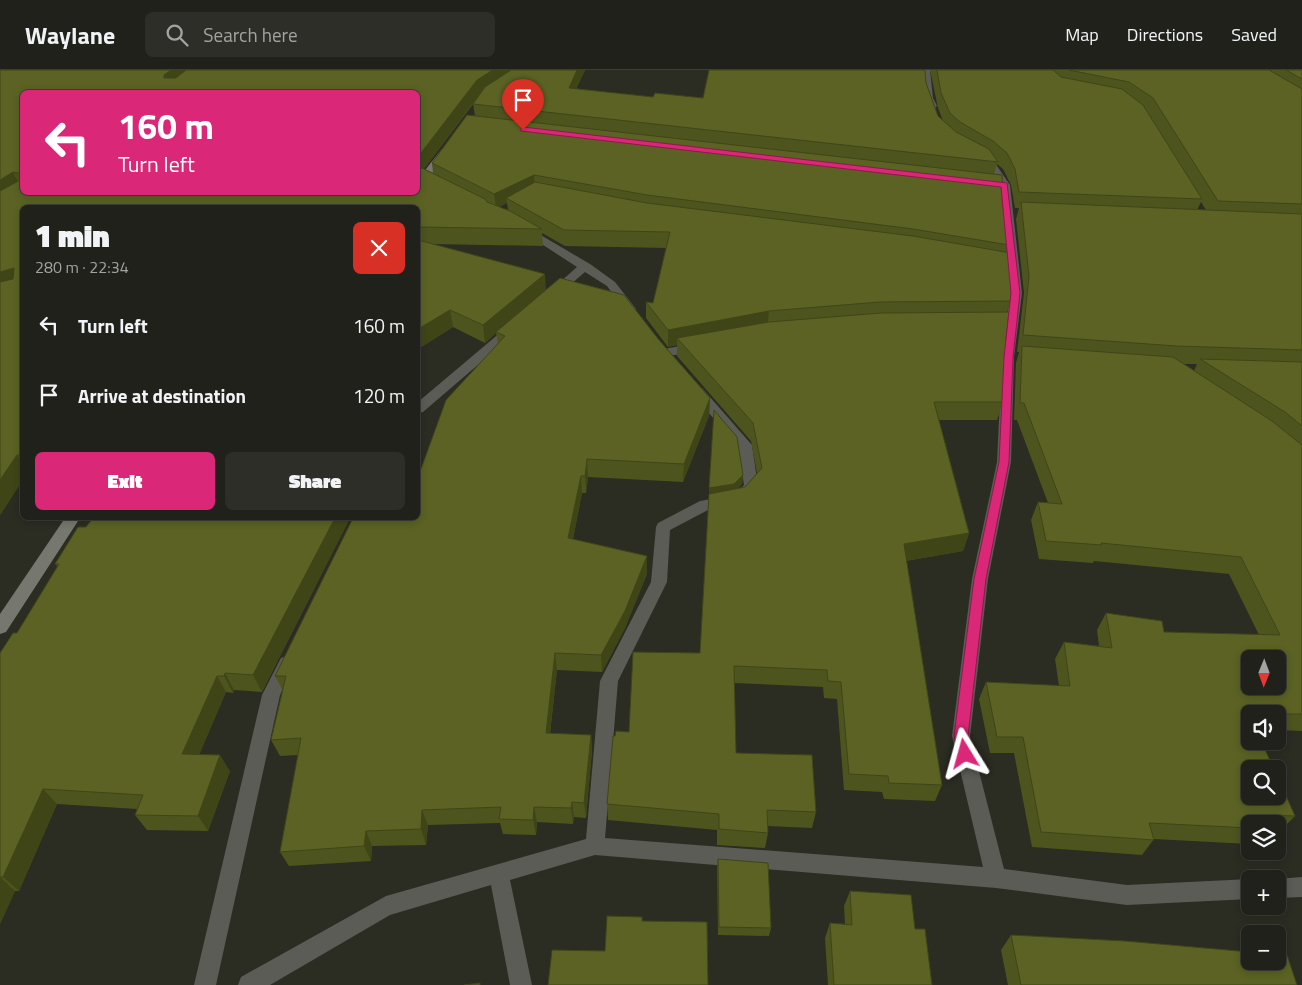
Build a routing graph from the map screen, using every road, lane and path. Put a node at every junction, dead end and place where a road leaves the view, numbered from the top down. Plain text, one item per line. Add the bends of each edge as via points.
1 (926, 70) edge
2 (938, 123) edge
3 (448, 147) edge
4 (973, 153) edge
5 (425, 182) edge
6 (518, 226) edge
7 (586, 266) junction
8 (542, 304) edge
9 (520, 322) edge
10 (640, 322) edge
11 (711, 344) edge
12 (676, 367) edge
13 (689, 381) edge
14 (420, 407) edge
15 (72, 520) edge
16 (0, 627) edge
17 (293, 651) edge
18 (595, 846) junction
19 (498, 874) junction
20 (996, 878) junction
21 (1302, 887) edge
22 (1286, 888) edge
23 (1241, 889) edge
24 (205, 985) edge
25 (249, 985) edge
26 (521, 985) edge

1 - 2 street via 929,98
3 - 5 street
4 - 20 street via 990,162 1011,213 1009,265 1016,293 1008,324 1013,358 1004,462 980,579 961,736
6 - 7 street
7 - 8 street
7 - 10 street via 611,284
9 - 14 street
11 - 12 street via 661,349
13 - 18 street via 745,445 751,486 738,499 705,505 663,527 659,582 609,681
15 - 16 street
17 - 24 street via 271,695
18 - 19 street
18 - 20 street
19 - 25 street via 386,906
19 - 26 street
20 - 23 street via 1127,895
21 - 22 street

